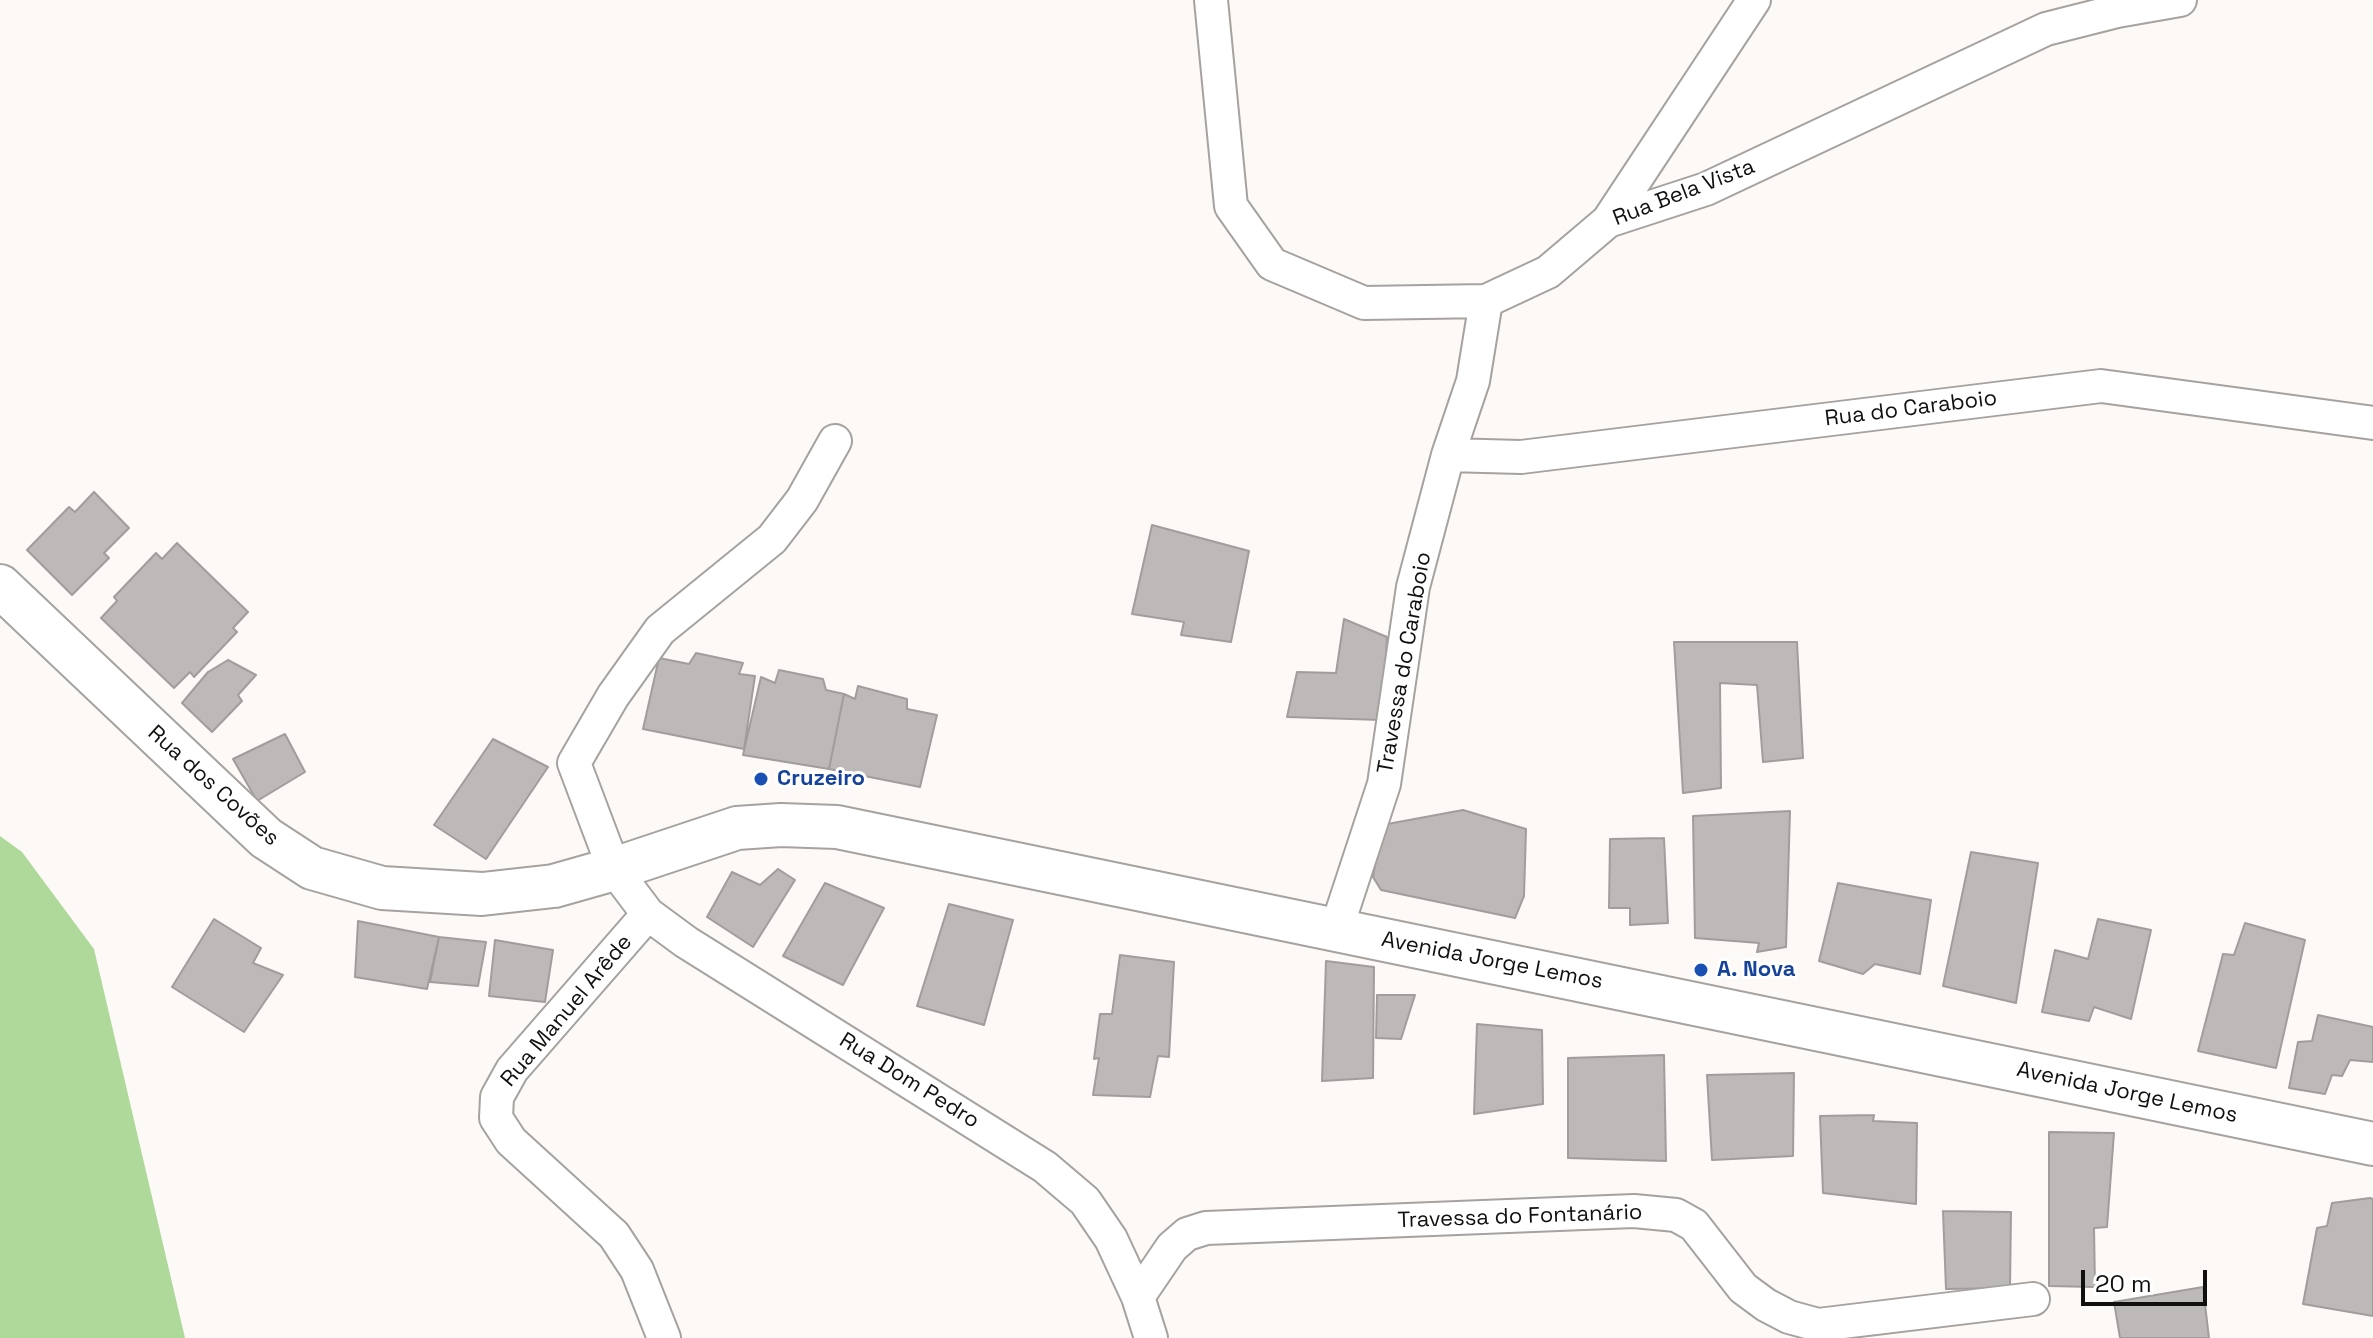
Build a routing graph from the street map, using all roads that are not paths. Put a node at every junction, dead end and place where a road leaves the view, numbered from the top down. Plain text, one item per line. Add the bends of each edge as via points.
1 (1211, 0) edge
2 (1754, 0) edge
3 (2180, 0) edge
4 (1608, 221) junction
5 (1486, 301) junction
6 (2373, 423) edge
7 (835, 441) dead end
8 (1448, 455) junction
9 (0, 586) edge
10 (614, 869) junction
11 (648, 914) junction
12 (1336, 930) junction
13 (2373, 1144) edge
14 (1138, 1297) junction
15 (2033, 1299) dead end
16 (664, 1338) edge
17 (1151, 1338) edge

1 - 5 street, Rua Bela Vista via 1231,206 1272,264 1364,303
2 - 4 street
3 - 4 street, Rua Bela Vista via 2046,29 1706,189
4 - 5 street, Rua Bela Vista via 1548,272
5 - 8 street, Travessa do Caraboio via 1473,381
6 - 8 street, Rua do Caraboio via 2101,386 1521,457
7 - 10 street, Rua Dom Pedro via 802,500 772,539 660,630 574,763
8 - 12 street, Travessa do Caraboio via 1413,587 1384,784
9 - 10 street, Rua dos Covões via 266,838 312,868 382,888 482,894 554,886
10 - 11 street, Rua Dom Pedro
10 - 12 street, Avenida Jorge Lemos via 737,828 837,827
11 - 14 street, Rua Dom Pedro via 1045,1167 1085,1201 1111,1239
11 - 16 street, Rua Manuel Arêde via 512,1070 497,1097 496,1118 511,1141 614,1235 637,1270
12 - 13 street, Avenida Jorge Lemos
14 - 15 street, Travessa do Fontanário via 1172,1247 1187,1234 1206,1228 1634,1211 1676,1215 1694,1225 1743,1288 1789,1317 1818,1325
14 - 17 street, Rua Dom Pedro

